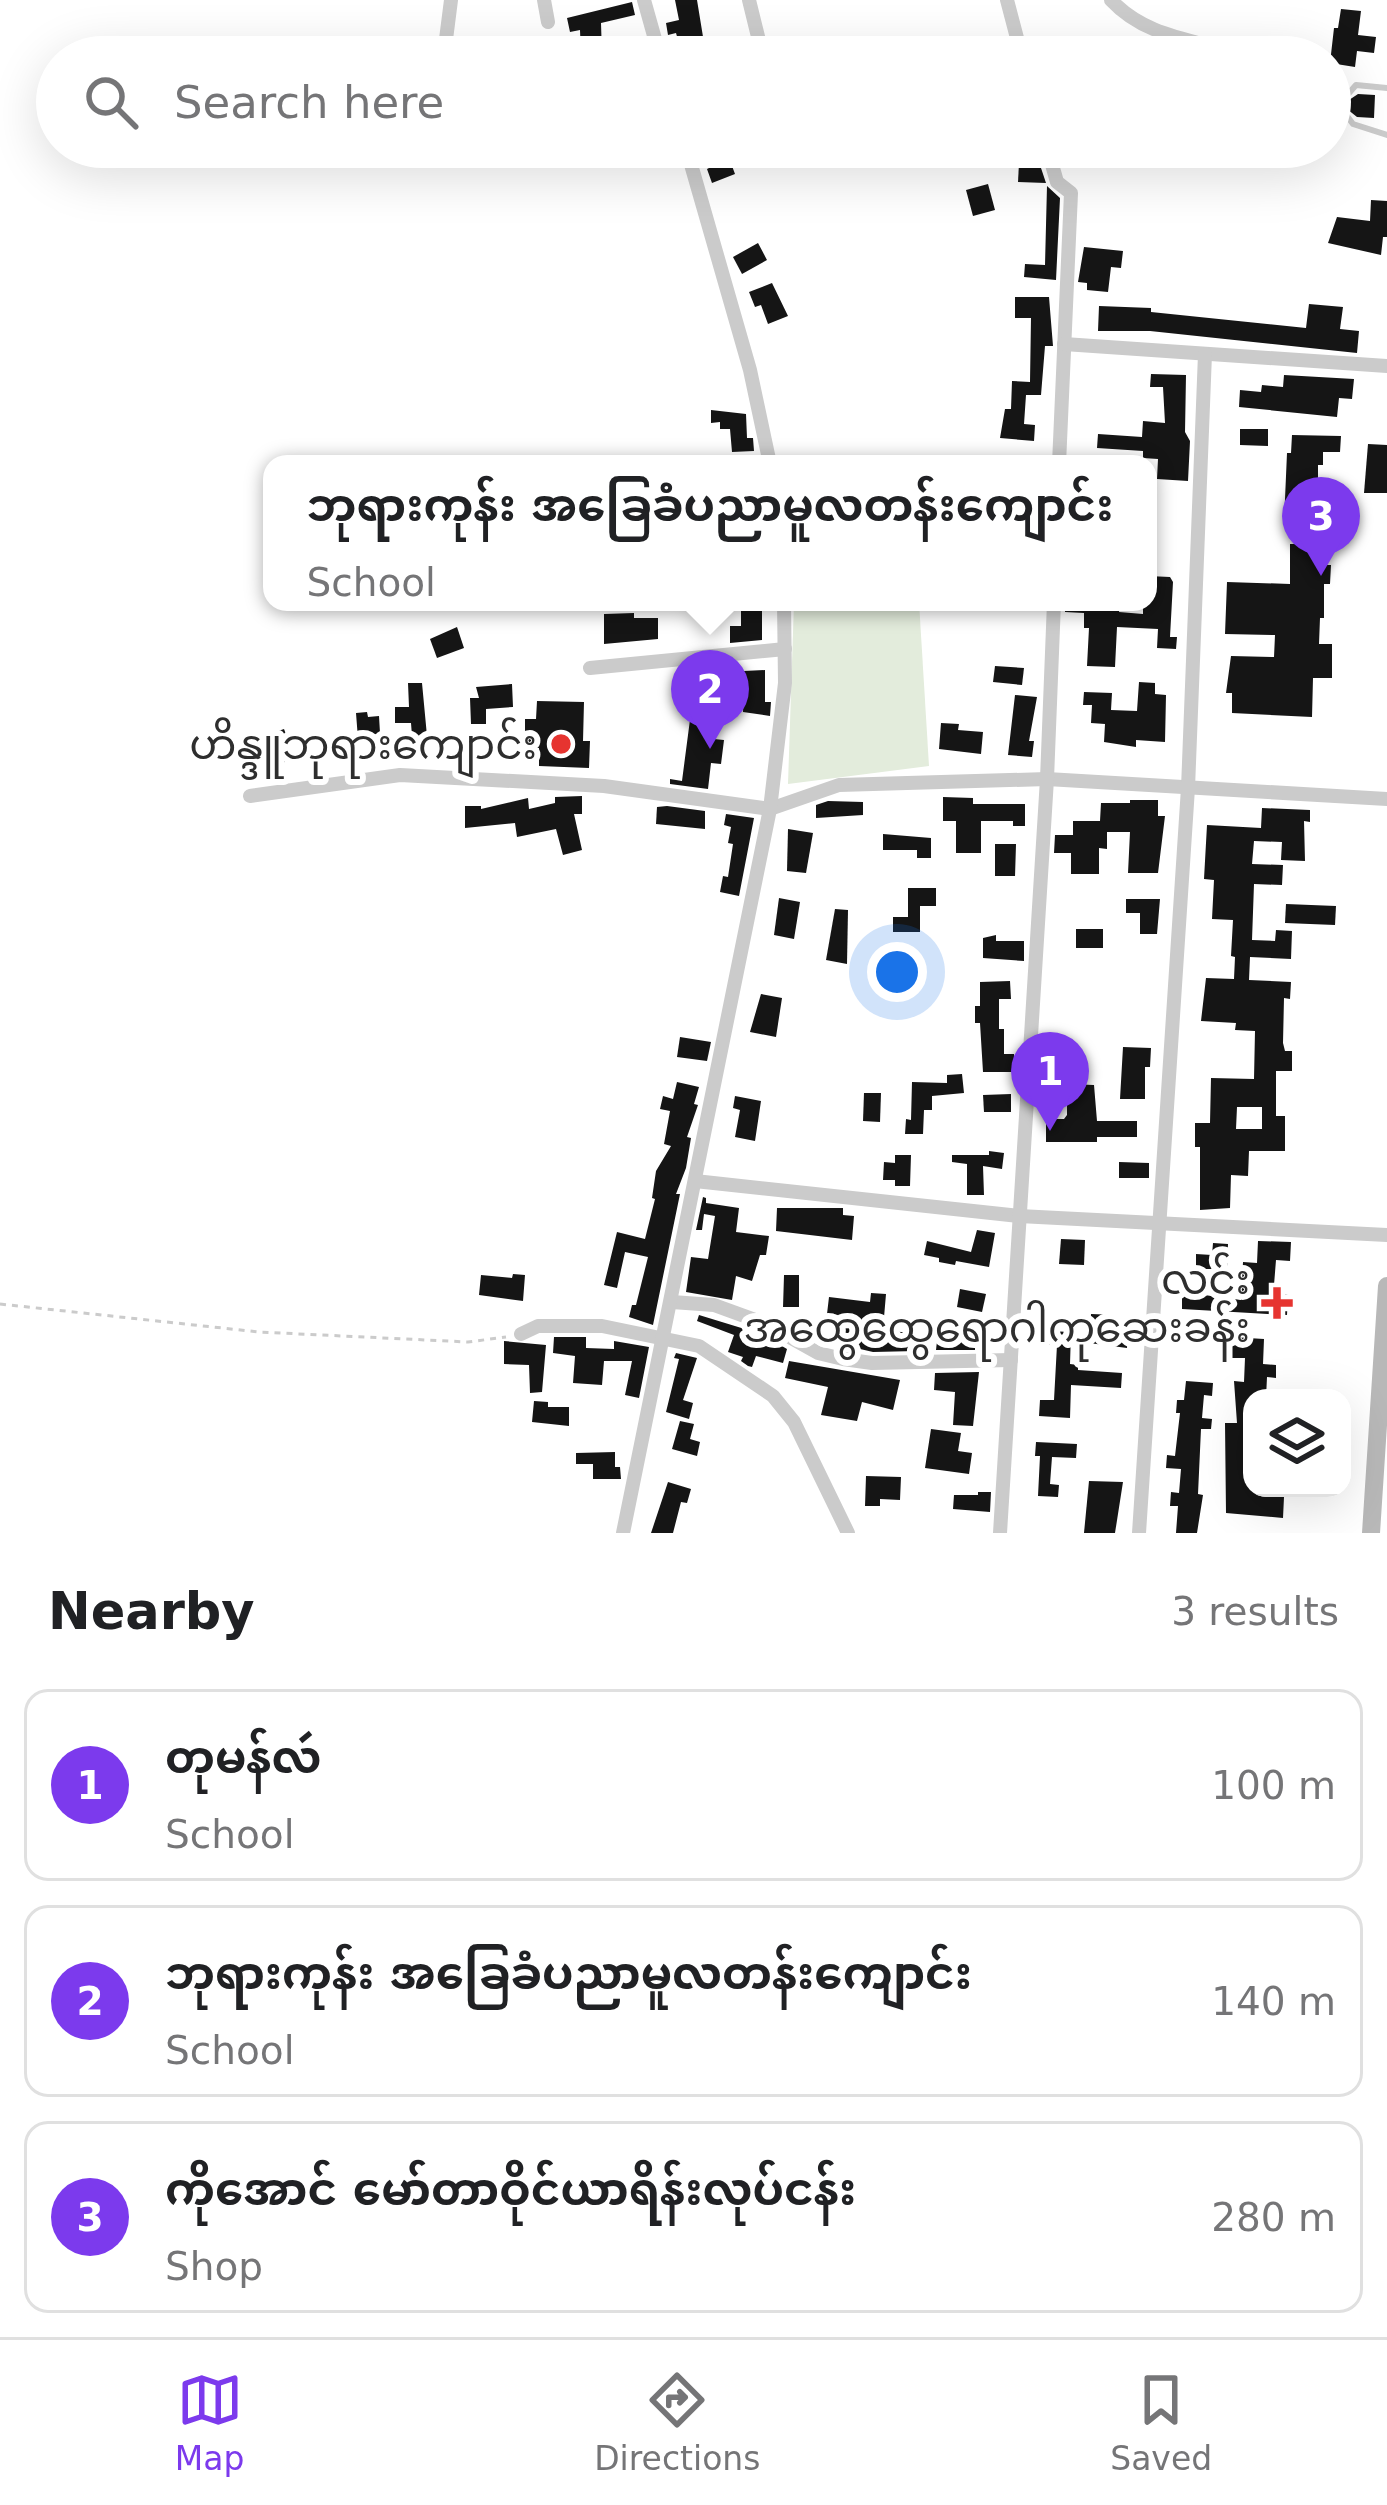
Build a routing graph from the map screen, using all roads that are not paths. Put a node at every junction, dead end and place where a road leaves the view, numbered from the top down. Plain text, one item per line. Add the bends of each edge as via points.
1 (451, 0) edge
2 (544, 0) edge
3 (644, 0) edge
4 (749, 0) edge
5 (1007, 0) edge
6 (1111, 0) edge
7 (548, 22) dead end
8 (446, 36) edge
9 (655, 36) edge
10 (758, 36) edge
11 (1016, 36) edge
12 (1172, 36) edge
13 (1387, 88) edge
14 (1351, 91) edge
15 (1351, 121) edge
16 (1387, 135) edge
17 (692, 168) edge
18 (1053, 168) edge
19 (1064, 344) junction
20 (1204, 354) junction
21 (1387, 366) edge
22 (768, 455) edge
23 (1059, 455) edge
24 (784, 611) edge
25 (1054, 611) edge
26 (785, 649) junction
27 (590, 668) dead end
28 (1047, 779) junction
29 (1188, 788) junction
30 (250, 796) dead end
31 (1387, 799) edge
32 (770, 809) junction
33 (695, 1180) junction
34 (1019, 1216) junction
35 (1162, 1222) junction
36 (1387, 1235) edge
37 (1387, 1286) edge
38 (672, 1302) junction
39 (521, 1334) road end
40 (664, 1336) junction
41 (1011, 1360) junction
42 (623, 1533) edge
43 (848, 1533) edge
44 (1000, 1533) edge
45 (1139, 1533) edge
46 (1371, 1533) edge

1 - 8 street
2 - 7 street
3 - 9 street
4 - 10 street
5 - 11 street
6 - 12 street via 1126,16
13 - 14 lane
15 - 16 lane
17 - 22 street
18 - 19 street via 1071,193
19 - 20 street
19 - 23 street
20 - 21 street
20 - 29 street
24 - 26 street
25 - 28 street
26 - 27 street
26 - 32 street
28 - 29 street
28 - 32 street via 839,785
28 - 34 street
29 - 31 street
29 - 35 street
30 - 32 street via 400,775 604,786
32 - 33 street
33 - 34 street
33 - 38 street
34 - 35 street
34 - 41 street
35 - 36 street
35 - 45 street
37 - 46 main road
38 - 40 street
38 - 41 street via 713,1305 843,1359
39 - 40 street via 563,1324
40 - 42 street
40 - 43 street via 699,1346 772,1396 794,1422
41 - 44 street

